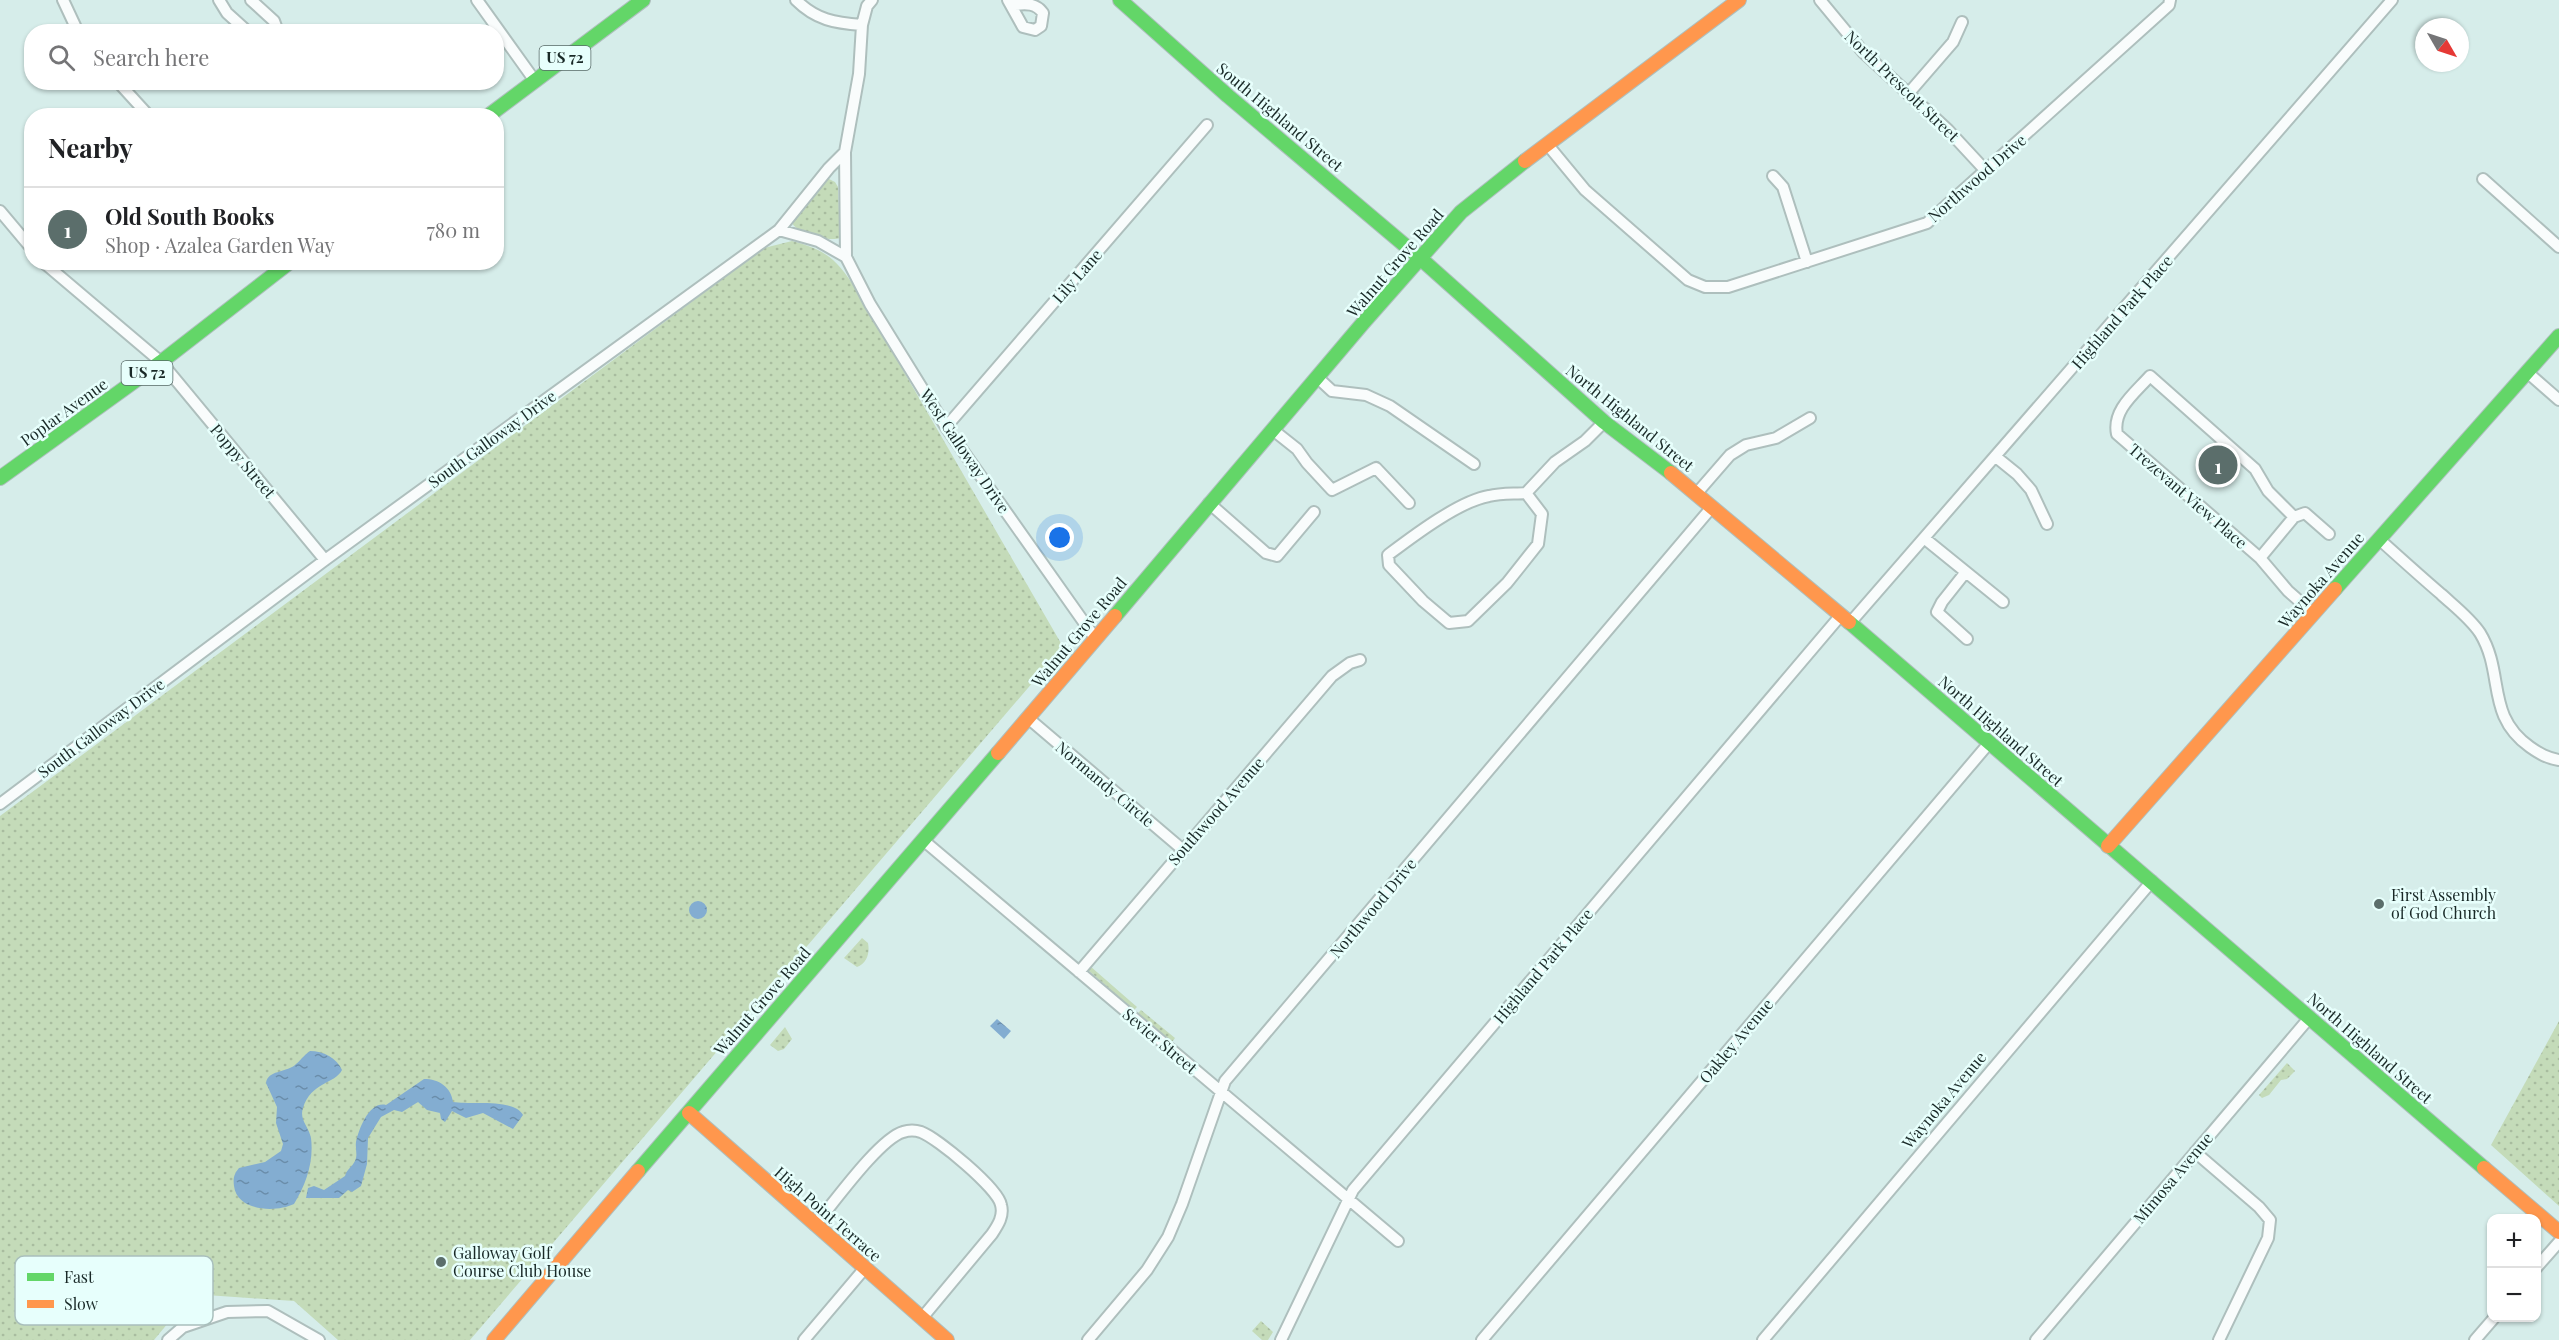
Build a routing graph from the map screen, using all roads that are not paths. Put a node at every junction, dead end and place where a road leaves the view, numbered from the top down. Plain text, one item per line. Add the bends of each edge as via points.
1 (63, 0) edge
2 (219, 0) edge
3 (251, 0) edge
4 (477, 0) edge
5 (643, 0) edge
6 (796, 0) edge
7 (872, 0) edge
8 (1120, 0) edge
9 (1739, 0) edge
10 (1820, 0) edge
11 (2170, 0) edge
12 (2392, 0) edge
13 (1962, 22) dead end
14 (74, 24) edge
15 (239, 24) edge
16 (275, 24) edge
17 (494, 24) edge
18 (862, 26) junction
19 (504, 38) edge
20 (535, 81) junction
21 (125, 90) edge
22 (1908, 94) junction
23 (142, 108) edge
24 (499, 108) edge
25 (1207, 125) dead end
26 (1547, 144) junction
27 (845, 152) junction
28 (1986, 171) junction
29 (1773, 176) dead end
30 (2482, 179) dead end
31 (0, 211) edge
32 (779, 230) junction
33 (24, 240) edge
34 (2559, 247) edge
35 (846, 257) junction
36 (1420, 258) junction
37 (1808, 262) junction
38 (52, 270) edge
39 (279, 270) edge
40 (2559, 336) edge
41 (161, 363) junction
42 (2527, 372) junction
43 (1318, 378) junction
44 (2559, 400) edge
45 (1810, 418) dead end
46 (1604, 422) junction
47 (946, 427) junction
48 (1273, 430) junction
49 (1996, 457) junction
50 (1474, 464) dead end
51 (1, 476) edge
52 (1697, 493) junction
53 (1526, 494) junction
54 (1409, 502) dead end
55 (1209, 503) junction
56 (1712, 507) junction
57 (1314, 512) dead end
58 (2294, 517) junction
59 (2047, 524) dead end
60 (2329, 534) dead end
61 (1924, 538) junction
62 (2379, 539) junction
63 (2260, 558) junction
64 (325, 560) junction
65 (1965, 573) junction
66 (2003, 602) dead end
67 (2313, 613) junction
68 (1845, 619) junction
69 (1095, 638) junction
70 (1967, 639) dead end
71 (1360, 660) dead end
72 (1028, 718) junction
73 (1990, 742) junction
74 (2559, 760) edge
75 (0, 804) edge
76 (923, 840) junction
77 (2108, 846) junction
78 (1182, 849) junction
79 (2152, 881) junction
80 (1079, 972) junction
81 (2310, 1017) junction
82 (1220, 1092) junction
83 (688, 1113) junction
84 (2195, 1152) junction
85 (1347, 1199) junction
86 (815, 1225) junction
87 (2559, 1232) edge
88 (1398, 1241) dead end
89 (2559, 1242) edge
90 (2541, 1262) edge
91 (865, 1268) junction
92 (213, 1317) edge
93 (922, 1318) junction
94 (2490, 1322) edge
95 (189, 1325) edge
96 (168, 1340) edge
97 (319, 1340) edge
98 (494, 1340) edge
99 (804, 1340) edge
100 (947, 1340) edge
101 (1088, 1340) edge
102 (1281, 1340) edge
103 (1482, 1340) edge
104 (1762, 1340) edge
105 (2036, 1340) edge
106 (2219, 1340) edge
107 (2475, 1340) edge

1 - 14 street
2 - 15 street
3 - 16 street
4 - 17 street
5 - 20 main road, US 72
6 - 18 street via 825,21
7 - 18 street
8 - 36 main road, South Highland Street
9 - 26 main road, Walnut Grove Road
10 - 22 street, North Prescott Street via 1853,41
11 - 28 street, Northwood Drive
12 - 49 street, Highland Park Place
13 - 22 street via 1953,42
18 - 27 street via 859,74
19 - 20 street
20 - 24 main road, US 72
21 - 23 street
22 - 28 street, North Prescott Street
25 - 47 street, Lily Lane
26 - 36 main road, Walnut Grove Road via 1468,204
26 - 37 street, Northwood Drive via 1586,190 1688,280 1728,287
27 - 32 street, South Galloway Drive
27 - 35 street, West Galloway Drive
28 - 37 street, Northwood Drive via 1927,223
29 - 37 street via 1783,187
30 - 34 street
31 - 33 street
32 - 35 street via 818,241
32 - 64 street, South Galloway Drive
35 - 47 street, West Galloway Drive via 870,304
36 - 43 main road, Walnut Grove Road
36 - 46 main road, North Highland Street
38 - 41 street, Poppy Street
39 - 41 main road, Poplar Avenue / US 72
40 - 42 main road, Waynoka Avenue
41 - 51 main road, Poplar Avenue / US 72
41 - 64 street, Poppy Street
42 - 44 street
42 - 62 main road, Waynoka Avenue
43 - 48 main road, Walnut Grove Road
43 - 50 street via 1332,391 1366,395 1390,406
45 - 52 street via 1776,438 1746,445 1730,455
46 - 52 main road, North Highland Street
46 - 53 street via 1555,462
47 - 69 street, West Galloway Drive
48 - 54 street via 1297,448 1332,490 1376,468
48 - 55 main road, Walnut Grove Road
49 - 59 street via 2031,490
49 - 61 street, Highland Park Place
52 - 56 main road, North Highland Street
53 - 53 street via 1487,496 1466,505 1388,555 1389,565 1449,623 1468,621 1507,583 1538,544 1542,514
55 - 57 street via 1266,553 1277,556
55 - 69 main road, Walnut Grove Road
56 - 68 main road, North Highland Street
56 - 82 street, Northwood Drive via 1225,1081
58 - 60 street via 2305,513
58 - 63 street
58 - 63 street, Trezevant View Place via 2268,491 2255,469 2150,376 2120,411 2117,434
61 - 65 street
61 - 68 street, Highland Park Place
62 - 67 main road, Waynoka Avenue
62 - 74 street via 2479,632 2492,660 2495,689 2505,720 2518,738 2546,758
63 - 67 street, Trezevant View Place
64 - 75 street, South Galloway Drive
65 - 66 street
65 - 70 street via 1937,612
67 - 77 main road, Waynoka Avenue
68 - 73 main road, North Highland Street
68 - 85 street, Highland Park Place
69 - 72 main road, Walnut Grove Road
71 - 78 street, Southwood Avenue via 1332,676
72 - 76 main road, Walnut Grove Road
72 - 78 street, Normandy Circle
73 - 77 main road, North Highland Street
73 - 103 street, Oakley Avenue
76 - 80 street, Sevier Street
76 - 83 main road, Walnut Grove Road
77 - 79 main road, North Highland Street
78 - 80 street, Southwood Avenue
79 - 81 main road, North Highland Street
79 - 104 street, Waynoka Avenue
80 - 82 street, Sevier Street
81 - 84 street, Mimosa Avenue
81 - 87 main road, North Highland Street
82 - 85 street, Sevier Street
82 - 101 street, Northwood Drive via 1168,1237 1147,1270
83 - 86 main road, High Point Terrace
83 - 98 main road, Walnut Grove Road
84 - 105 street, Mimosa Avenue
84 - 106 street via 2271,1220 2268,1238
85 - 88 street, Sevier Street
85 - 102 street, Highland Park Place
86 - 91 main road, High Point Terrace
86 - 93 street via 888,1140 912,1130 933,1138 991,1186 999,1197 1002,1212 992,1234
89 - 90 street
91 - 93 main road, High Point Terrace
91 - 99 street
92 - 97 street via 226,1312 268,1311
93 - 100 main road, High Point Terrace
94 - 107 street
95 - 96 street

